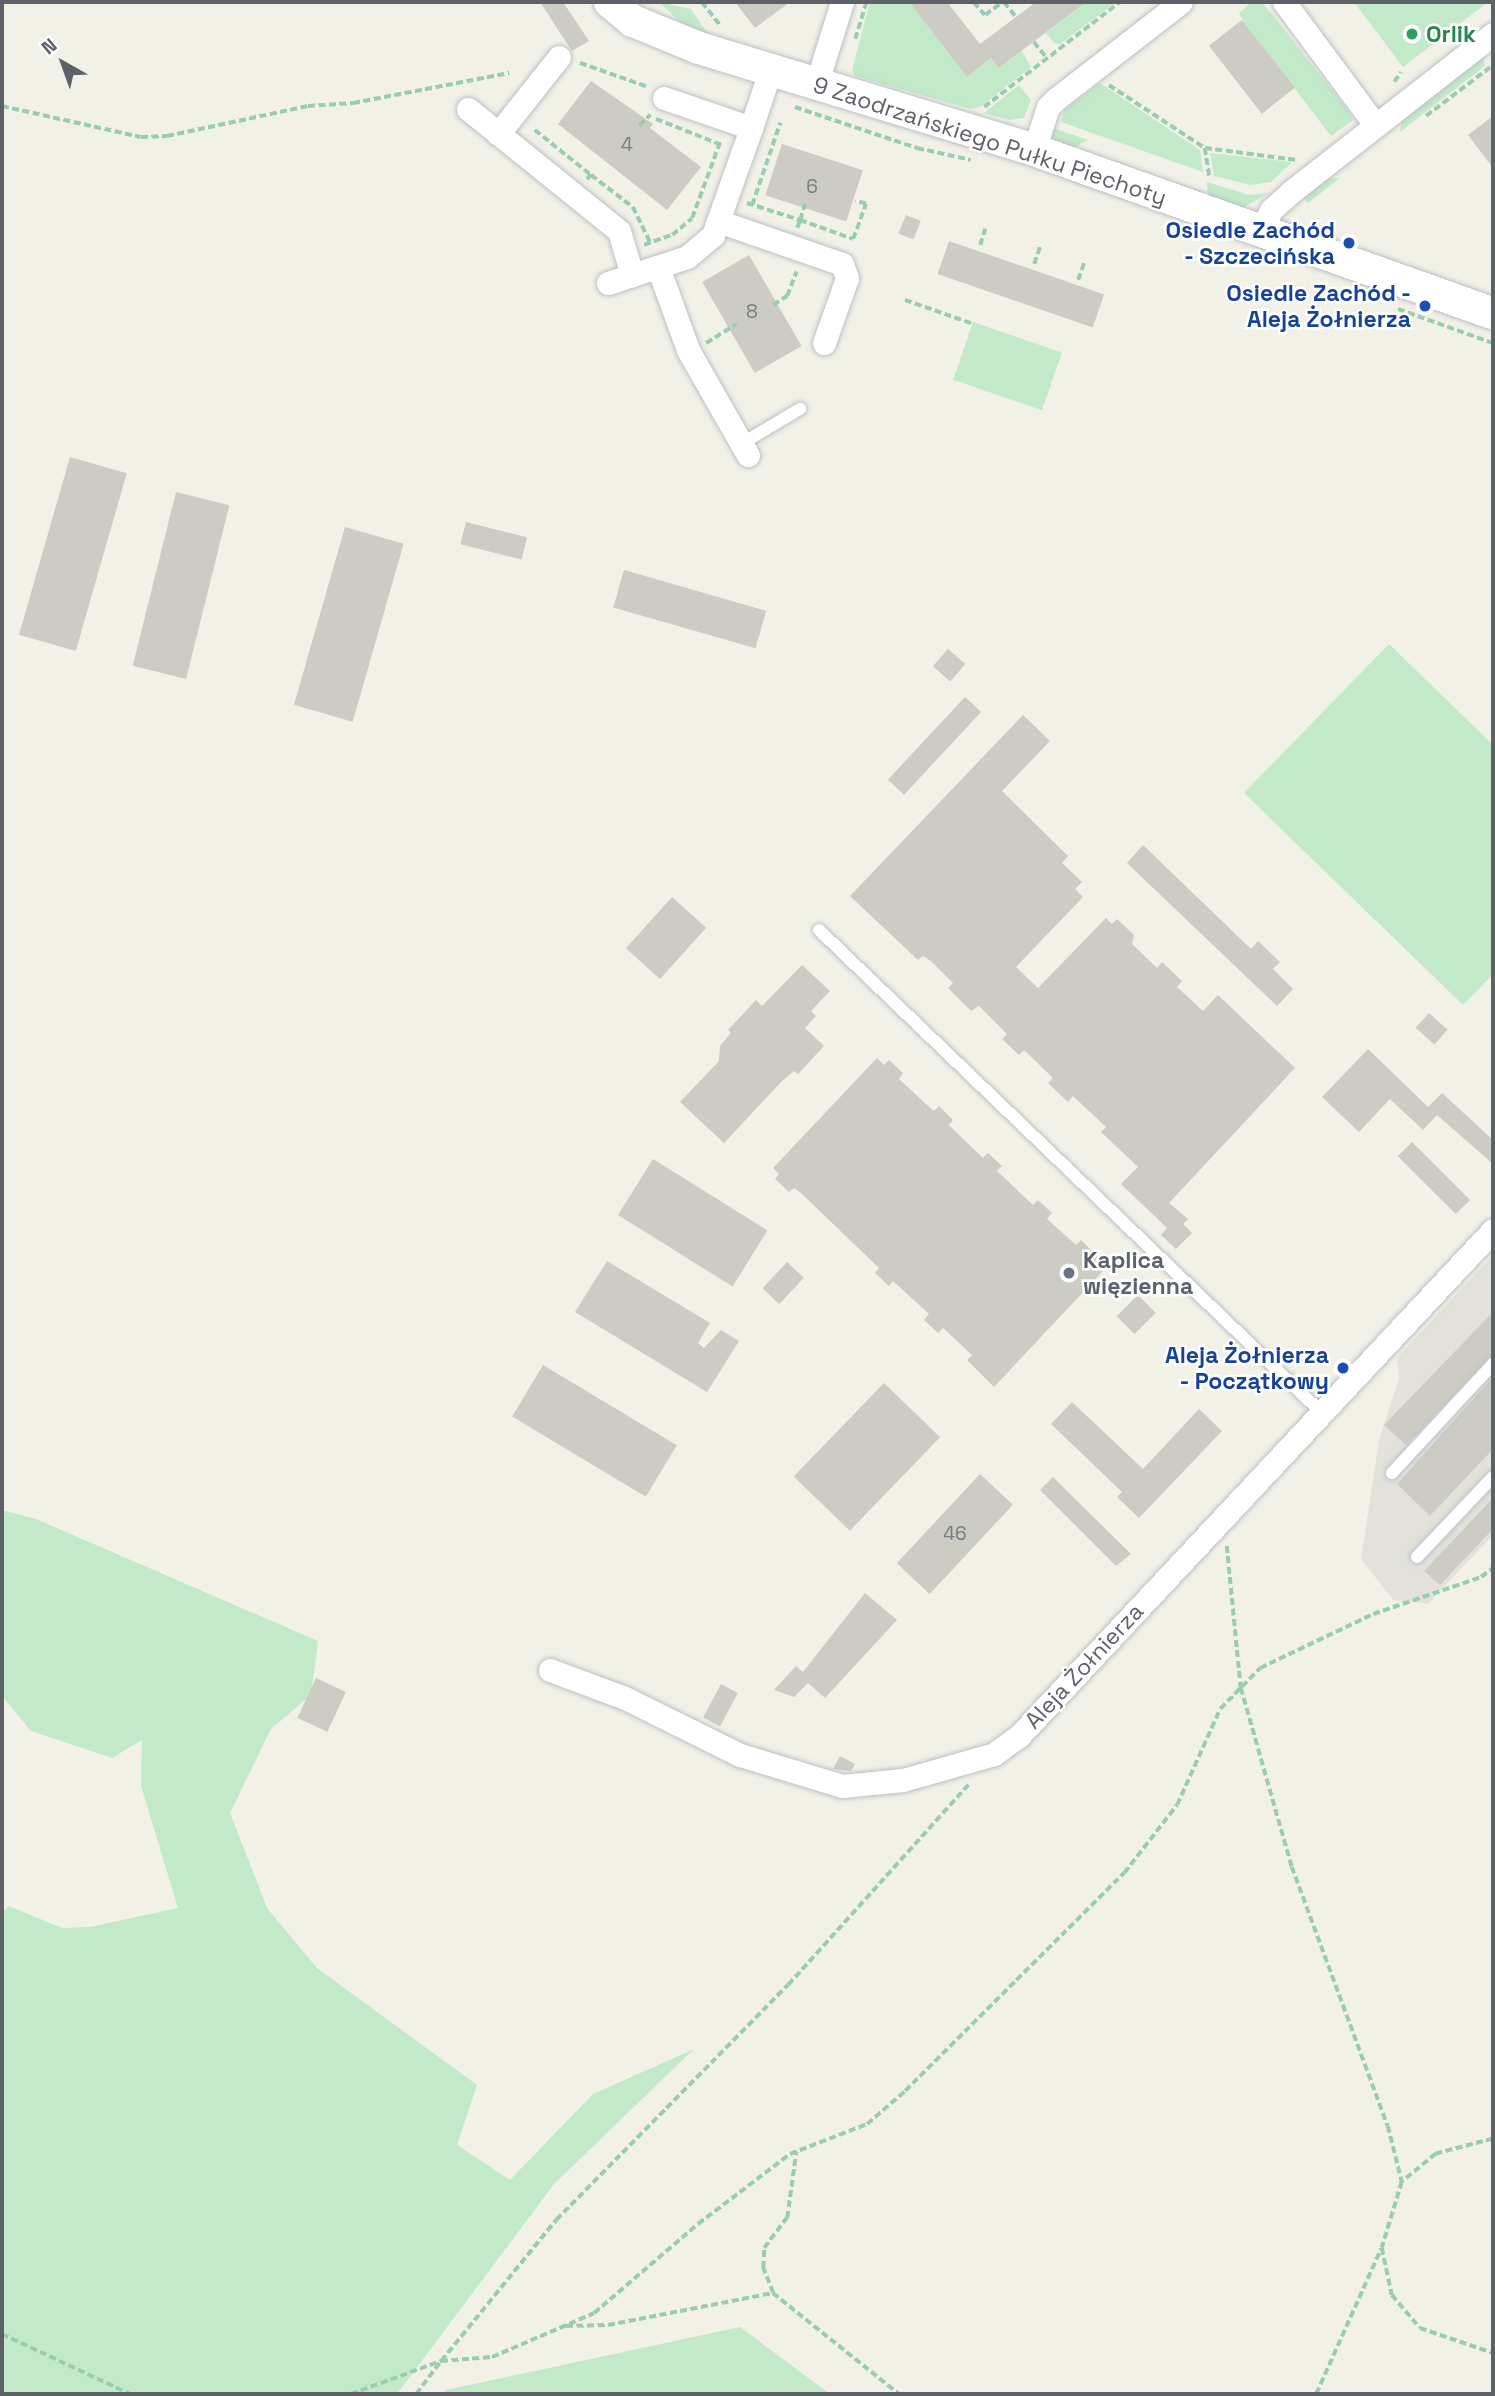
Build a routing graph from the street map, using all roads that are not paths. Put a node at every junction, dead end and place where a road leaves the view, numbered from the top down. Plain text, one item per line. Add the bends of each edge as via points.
1 (610, 2) edge
2 (842, 2) edge
3 (1181, 2) edge
4 (1284, 2) edge
5 (1493, 34) edge
6 (559, 57) road end
7 (766, 83) junction
8 (816, 85) junction
9 (654, 102) road end
10 (468, 109) dead end
11 (1377, 126) junction
12 (751, 128) junction
13 (498, 134) junction
14 (1034, 150) junction
15 (718, 221) junction
16 (1261, 230) junction
17 (658, 267) junction
18 (632, 275) junction
19 (608, 283) dead end
20 (1493, 313) edge
21 (824, 343) dead end
22 (800, 409) dead end
23 (745, 449) joint
24 (819, 930) dead end
25 (1493, 1230) edge
26 (1493, 1364) edge
27 (1321, 1412) junction
28 (1392, 1473) dead end
29 (1493, 1477) edge
30 (1418, 1557) dead end
31 (550, 1670) dead end

1 - 7 street, 9 Zaodrzańskiego Pułku Piechoty via 659,34
2 - 8 street
3 - 14 street via 1048,107
4 - 11 street
5 - 11 street
6 - 13 street
7 - 8 street, 9 Zaodrzańskiego Pułku Piechoty
7 - 12 street
8 - 14 street, 9 Zaodrzańskiego Pułku Piechoty
9 - 12 street
10 - 13 street
11 - 16 street via 1292,191 1271,210
12 - 15 street
13 - 18 street via 619,231
14 - 16 street, 9 Zaodrzańskiego Pułku Piechoty
15 - 17 street via 702,246
15 - 21 street via 838,260 846,272
16 - 20 street, 9 Zaodrzańskiego Pułku Piechoty
17 - 18 street
17 - 23 street via 688,351
18 - 19 street
22 - 23 lane
24 - 27 lane
25 - 27 street, Aleja Żołnierza
26 - 28 lane
27 - 31 street, Aleja Żołnierza via 1019,1736 994,1754 902,1780 842,1786 740,1755 625,1698
29 - 30 lane

